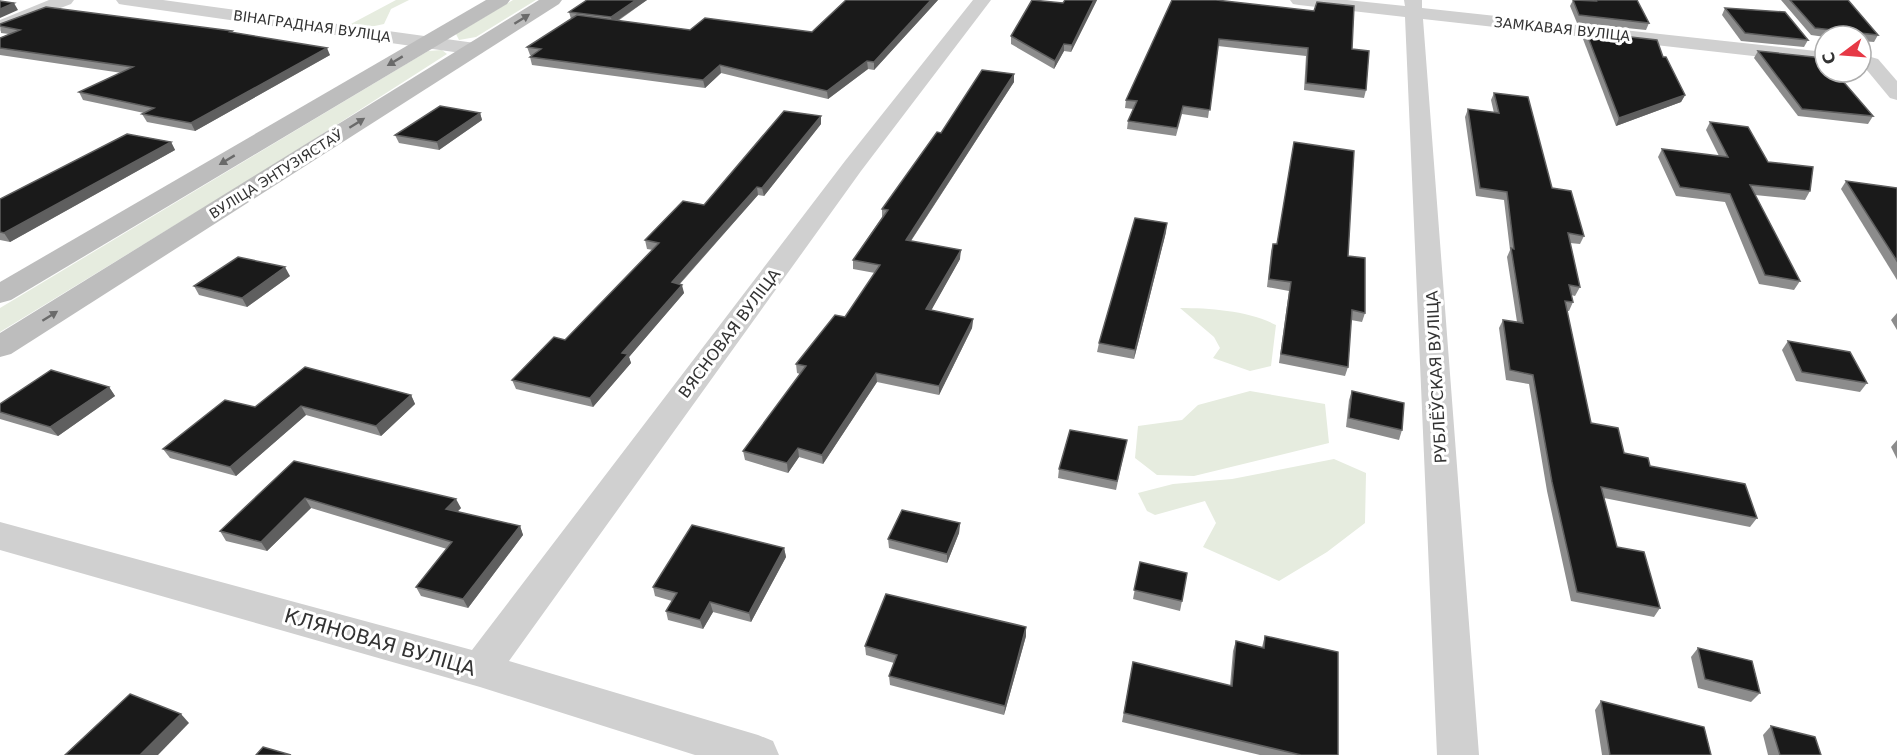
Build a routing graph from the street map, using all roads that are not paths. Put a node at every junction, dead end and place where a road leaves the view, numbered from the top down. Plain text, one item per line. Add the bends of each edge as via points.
1 (65, 0) edge
2 (125, 0) edge
3 (500, 0) edge
4 (552, 0) edge
5 (982, 0) edge
6 (1299, 0) edge
7 (1414, 6) edge
8 (0, 26) edge
9 (428, 42) junction
10 (475, 49) junction
11 (1813, 56) edge
12 (1873, 63) edge
13 (1897, 66) edge
14 (1873, 69) edge
15 (1897, 94) edge
16 (0, 294) edge
17 (0, 347) edge
18 (0, 536) edge
19 (480, 670) junction
20 (758, 755) edge
21 (1458, 755) edge

1 - 8 street
2 - 9 street, ВІНАГРАДНАЯ ВУЛІЦА
3 - 9 street
10 -> 4 street, ВУЛІЦА ЭНТУЗІЯСТАЎ
5 - 19 street, ВЯСНОВАЯ ВУЛІЦА via 853,166
6 - 7 street, ЗАМКАВАЯ ВУЛІЦА
7 - 11 street, ЗАМКАВАЯ ВУЛІЦА
7 - 21 street, РУБЛЁЎСКАЯ ВУЛІЦА
9 - 10 street, ВІНАГРАДНАЯ ВУЛІЦА
9 -> 16 street
17 -> 10 street, ВУЛІЦА ЭНТУЗІЯСТАЎ
12 - 13 street
14 - 15 street
18 - 19 street, КЛЯНОВАЯ ВУЛІЦА
19 - 20 street, КЛЯНОВАЯ ВУЛІЦА

